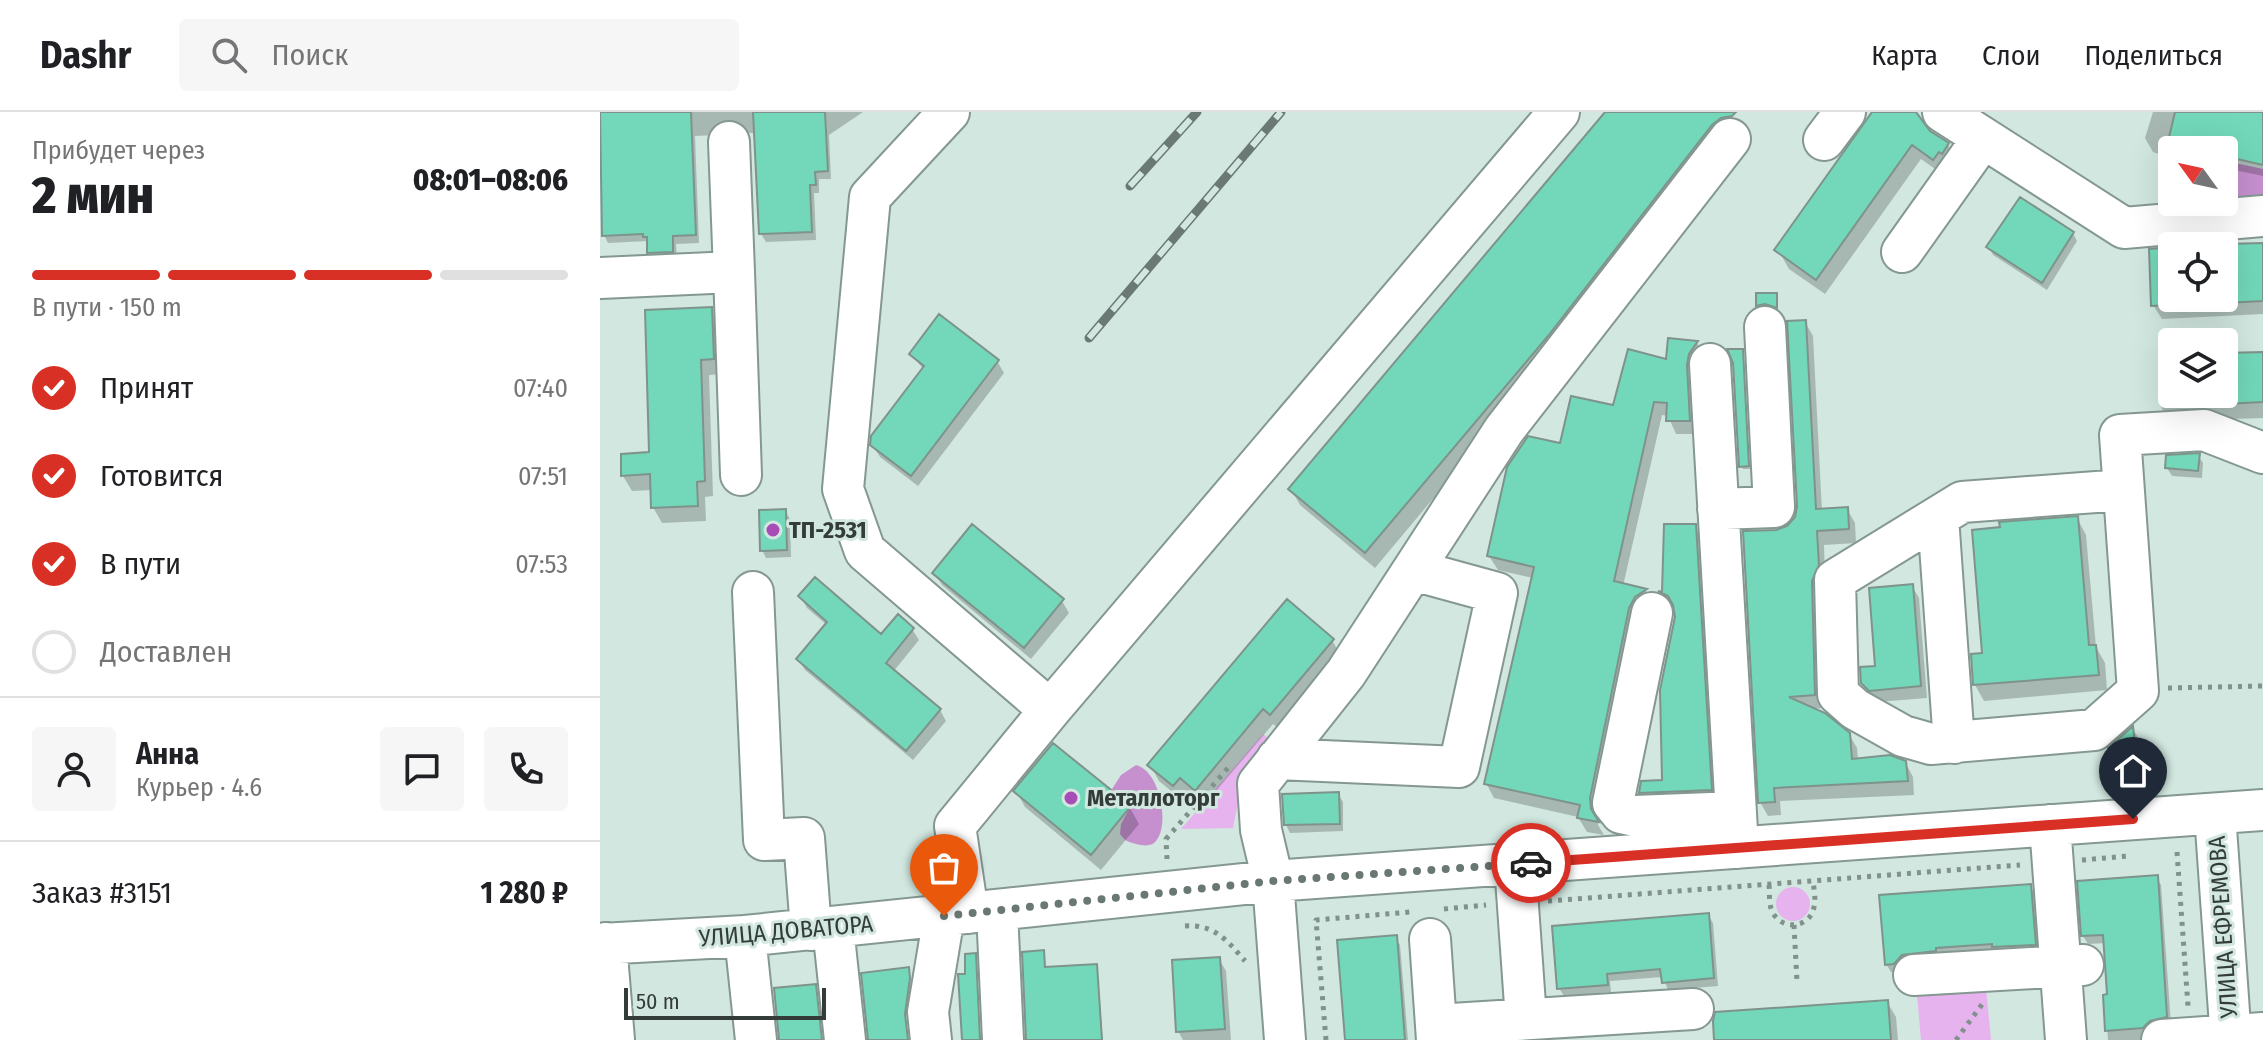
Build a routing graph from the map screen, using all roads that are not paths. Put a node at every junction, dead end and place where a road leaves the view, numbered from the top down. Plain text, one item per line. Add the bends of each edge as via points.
1 (949, 112) edge
2 (1559, 112) edge
3 (1943, 112) edge
4 (1983, 138) junction
5 (1730, 139) dead end
6 (729, 142) dead end
7 (2263, 216) edge
8 (1902, 252) dead end
9 (734, 272) junction
10 (600, 278) edge
11 (1765, 327) dead end
12 (1710, 364) dead end
13 (2263, 453) edge
14 (741, 475) dead end
15 (2123, 490) junction
16 (1718, 509) junction
17 (1938, 517) junction
18 (1413, 570) junction
19 (753, 592) dead end
20 (1652, 613) dead end
21 (1050, 710) junction
22 (1954, 743) junction
23 (1277, 759) junction
24 (2263, 810) edge
25 (2215, 814) junction
26 (1737, 830) junction
27 (2052, 844) junction
28 (1273, 881) junction
29 (1517, 883) junction
30 (969, 913) junction
31 (1432, 920) road end
32 (822, 928) junction
33 (745, 936) junction
34 (603, 944) edge
35 (2072, 965) junction
36 (1914, 975) dead end
37 (1693, 1009) dead end
38 (1526, 1019) junction
39 (1437, 1032) edge
40 (2242, 1036) edge
41 (2176, 1039) edge
42 (614, 1040) edge
43 (756, 1040) edge
44 (845, 1040) edge
45 (931, 1040) edge
46 (1003, 1040) edge
47 (1285, 1040) edge
48 (2066, 1040) edge

1 - 21 street via 870,197 843,489 865,551
2 - 21 street
3 - 4 street
4 - 7 street via 2124,228
4 - 8 street
5 - 18 street via 1504,430
6 - 9 street
9 - 10 street
9 - 14 street
11 - 16 street via 1774,507
12 - 16 street
13 - 15 street via 2204,430 2120,435
15 - 17 street via 1962,502
15 - 22 street via 2138,691 2094,730
16 - 26 street
17 - 22 street
17 - 22 street via 1835,580 1838,694 1903,736 1931,744
18 - 23 street via 1346,673
18 - 23 street via 1497,593 1459,767
19 - 32 street via 764,840 804,838
20 - 26 street via 1613,803 1621,813
21 - 30 street via 955,826
23 - 28 street via 1258,784 1261,830
24 - 25 street, УЛИЦА ДОВАТОРА
25 - 27 street, УЛИЦА ДОВАТОРА
25 - 40 street, УЛИЦА ЕФРЕМОВА
26 - 27 street, УЛИЦА ДОВАТОРА
26 - 29 street, УЛИЦА ДОВАТОРА
27 - 35 street
28 - 29 street, УЛИЦА ДОВАТОРА
28 - 30 street, УЛИЦА ДОВАТОРА
28 - 47 street
29 - 38 street
30 - 32 street, УЛИЦА ДОВАТОРА
30 - 45 street via 928,1012
30 - 46 street
31 - 39 street
32 - 33 street, УЛИЦА ДОВАТОРА
32 - 44 street
33 - 34 street, УЛИЦА ДОВАТОРА
33 - 43 street
34 - 42 street
35 - 36 street
35 - 48 street
37 - 38 street
38 - 39 street
40 - 41 street

